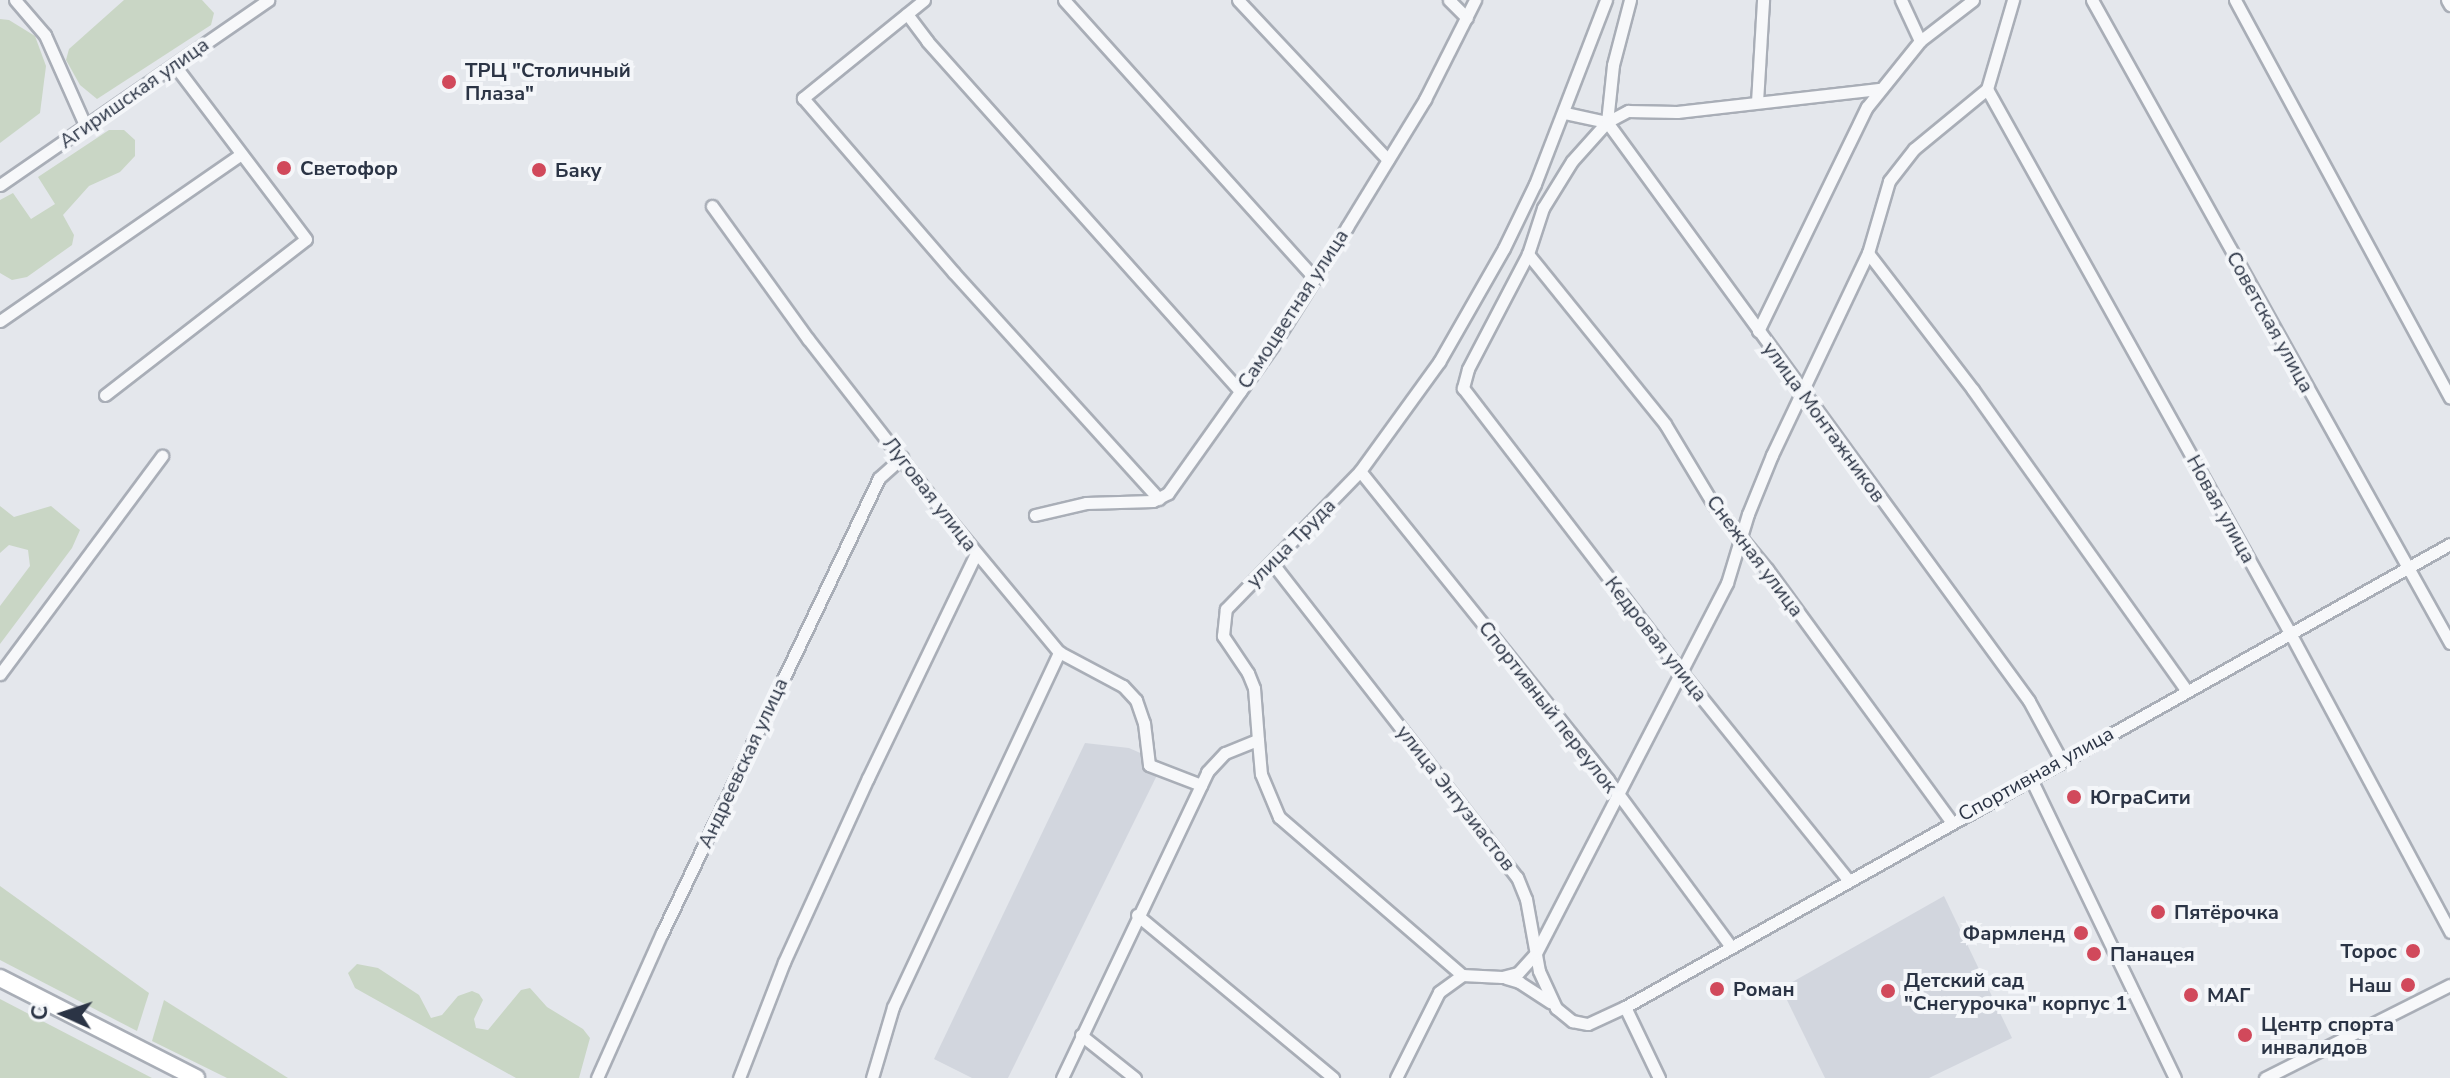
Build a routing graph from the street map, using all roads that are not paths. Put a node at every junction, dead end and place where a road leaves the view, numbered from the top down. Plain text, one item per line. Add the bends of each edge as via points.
1 (15, 0) edge
2 (268, 0) edge
3 (924, 0) edge
4 (1064, 0) edge
5 (1238, 0) edge
6 (1449, 0) edge
7 (1475, 0) edge
8 (1606, 0) edge
9 (1630, 0) edge
10 (1763, 0) edge
11 (1901, 0) edge
12 (1973, 0) edge
13 (2013, 0) edge
14 (2092, 0) edge
15 (2235, 0) edge
16 (907, 14) junction
17 (1467, 18) junction
18 (1920, 41) junction
19 (175, 66) junction
20 (1879, 89) junction
21 (1987, 89) junction
22 (1757, 102) junction
23 (1565, 113) junction
24 (1607, 122) junction
25 (86, 127) junction
26 (241, 154) junction
27 (1388, 160) junction
28 (0, 185) edge
29 (712, 206) dead end
30 (1868, 253) junction
31 (1528, 254) junction
32 (1315, 279) junction
33 (0, 321) edge
34 (1758, 331) junction
35 (1240, 391) junction
36 (1804, 394) junction
37 (105, 395) dead end
38 (2450, 398) edge
39 (162, 456) dead end
40 (902, 457) junction
41 (1360, 471) junction
42 (1159, 499) junction
43 (1035, 515) dead end
44 (1740, 537) junction
45 (2450, 544) edge
46 (976, 554) junction
47 (1273, 564) junction
48 (2406, 568) junction
49 (2290, 633) junction
50 (2450, 643) edge
51 (1059, 652) junction
52 (1681, 672) junction
53 (0, 674) edge
54 (2186, 690) junction
55 (1258, 740) junction
56 (2061, 760) junction
57 (2030, 777) junction
58 (1201, 785) junction
59 (1618, 795) junction
60 (1951, 821) junction
61 (1849, 881) junction
62 (1137, 915) junction
63 (2450, 932) edge
64 (1731, 947) junction
65 (1536, 953) junction
66 (1462, 975) junction
67 (1502, 977) junction
68 (0, 978) edge
69 (2450, 985) edge
70 (1625, 1007) junction
71 (1556, 1008) junction
72 (1081, 1035) junction
73 (196, 1078) edge
74 (597, 1078) edge
75 (739, 1078) edge
76 (872, 1078) edge
77 (1062, 1078) edge
78 (1135, 1078) edge
79 (1333, 1078) edge
80 (1396, 1078) edge
81 (1659, 1078) edge
82 (2175, 1078) edge
83 (2265, 1078) edge

1 - 25 street via 45,35
2 - 19 street, Агиришская улица
3 - 16 street
4 - 32 street
5 - 27 street
6 - 17 street
7 - 17 street, Самоцветная улица
8 - 23 street, улица Труда
9 - 24 street via 1613,65
10 - 22 street
11 - 18 street
12 - 18 street
13 - 21 street
14 - 48 street, Советская улица
15 - 38 street
16 - 35 street
16 - 42 street via 803,98
17 - 27 street, Самоцветная улица
18 - 20 street
19 - 25 street, Агиришская улица
19 - 26 street
20 - 22 street
20 - 34 street via 1848,142
21 - 30 street via 1899,165 1886,189
21 - 49 street, Новая улица
22 - 24 street via 1677,112 1628,111
23 - 24 street
23 - 41 street, улица Труда via 1477,298 1439,362
24 - 31 street via 1561,177 1536,223
24 - 34 street, улица Монтажников
25 - 28 street, Агиришская улица
26 - 33 street
26 - 37 street via 306,239
27 - 32 street, Самоцветная улица
29 - 40 street, Луговая улица
30 - 36 street
30 - 54 street via 1973,390
31 - 44 street, Снежная улица via 1665,424 1713,504
31 - 52 street, Кедровая улица via 1468,369 1463,381 1467,394
32 - 35 street, Самоцветная улица
34 - 36 street, улица Монтажников
35 - 42 street, Самоцветная улица via 1180,478
36 - 44 street via 1772,455
36 - 56 street, улица Монтажников via 2029,701
39 - 53 street
40 - 46 street, Луговая улица
40 - 74 street, Андреевская улица via 879,478
41 - 47 street, улица Труда
41 - 59 street, Спортивный переулок
42 - 43 street via 1086,503
44 - 52 street via 1727,583
44 - 60 street, Снежная улица
45 - 48 street, Спортивная улица
46 - 51 street, Луговая улица
46 - 75 street via 784,962
47 - 55 street, улица Труда via 1234,599 1222,626 1228,647 1254,688
47 - 65 street, улица Энтузиастов via 1517,877
48 - 49 street, Спортивная улица
48 - 50 street, Советская улица
49 - 54 street, Спортивная улица
49 - 63 street, Новая улица
51 - 58 street, Луговая улица via 1123,686 1136,700 1149,765
51 - 76 street via 893,1007
52 - 59 street
52 - 61 street, Кедровая улица
54 - 56 street, Спортивная улица
55 - 58 street via 1218,758
55 - 66 street via 1264,784 1279,817
56 - 57 street, Спортивная улица
57 - 60 street, Спортивная улица
57 - 82 street
58 - 62 street
59 - 64 street, Спортивный переулок
59 - 65 street
60 - 61 street, Спортивная улица
61 - 64 street, Спортивная улица
62 - 72 street
62 - 79 street
64 - 70 street, Спортивная улица
65 - 67 street via 1526,968
65 - 71 street, улица Энтузиастов
66 - 67 street
66 - 80 street via 1431,1004
67 - 71 street via 1519,982
68 - 73 highway
69 - 83 street
70 - 71 street via 1588,1024 1572,1021
70 - 81 street
72 - 77 street
72 - 78 street

